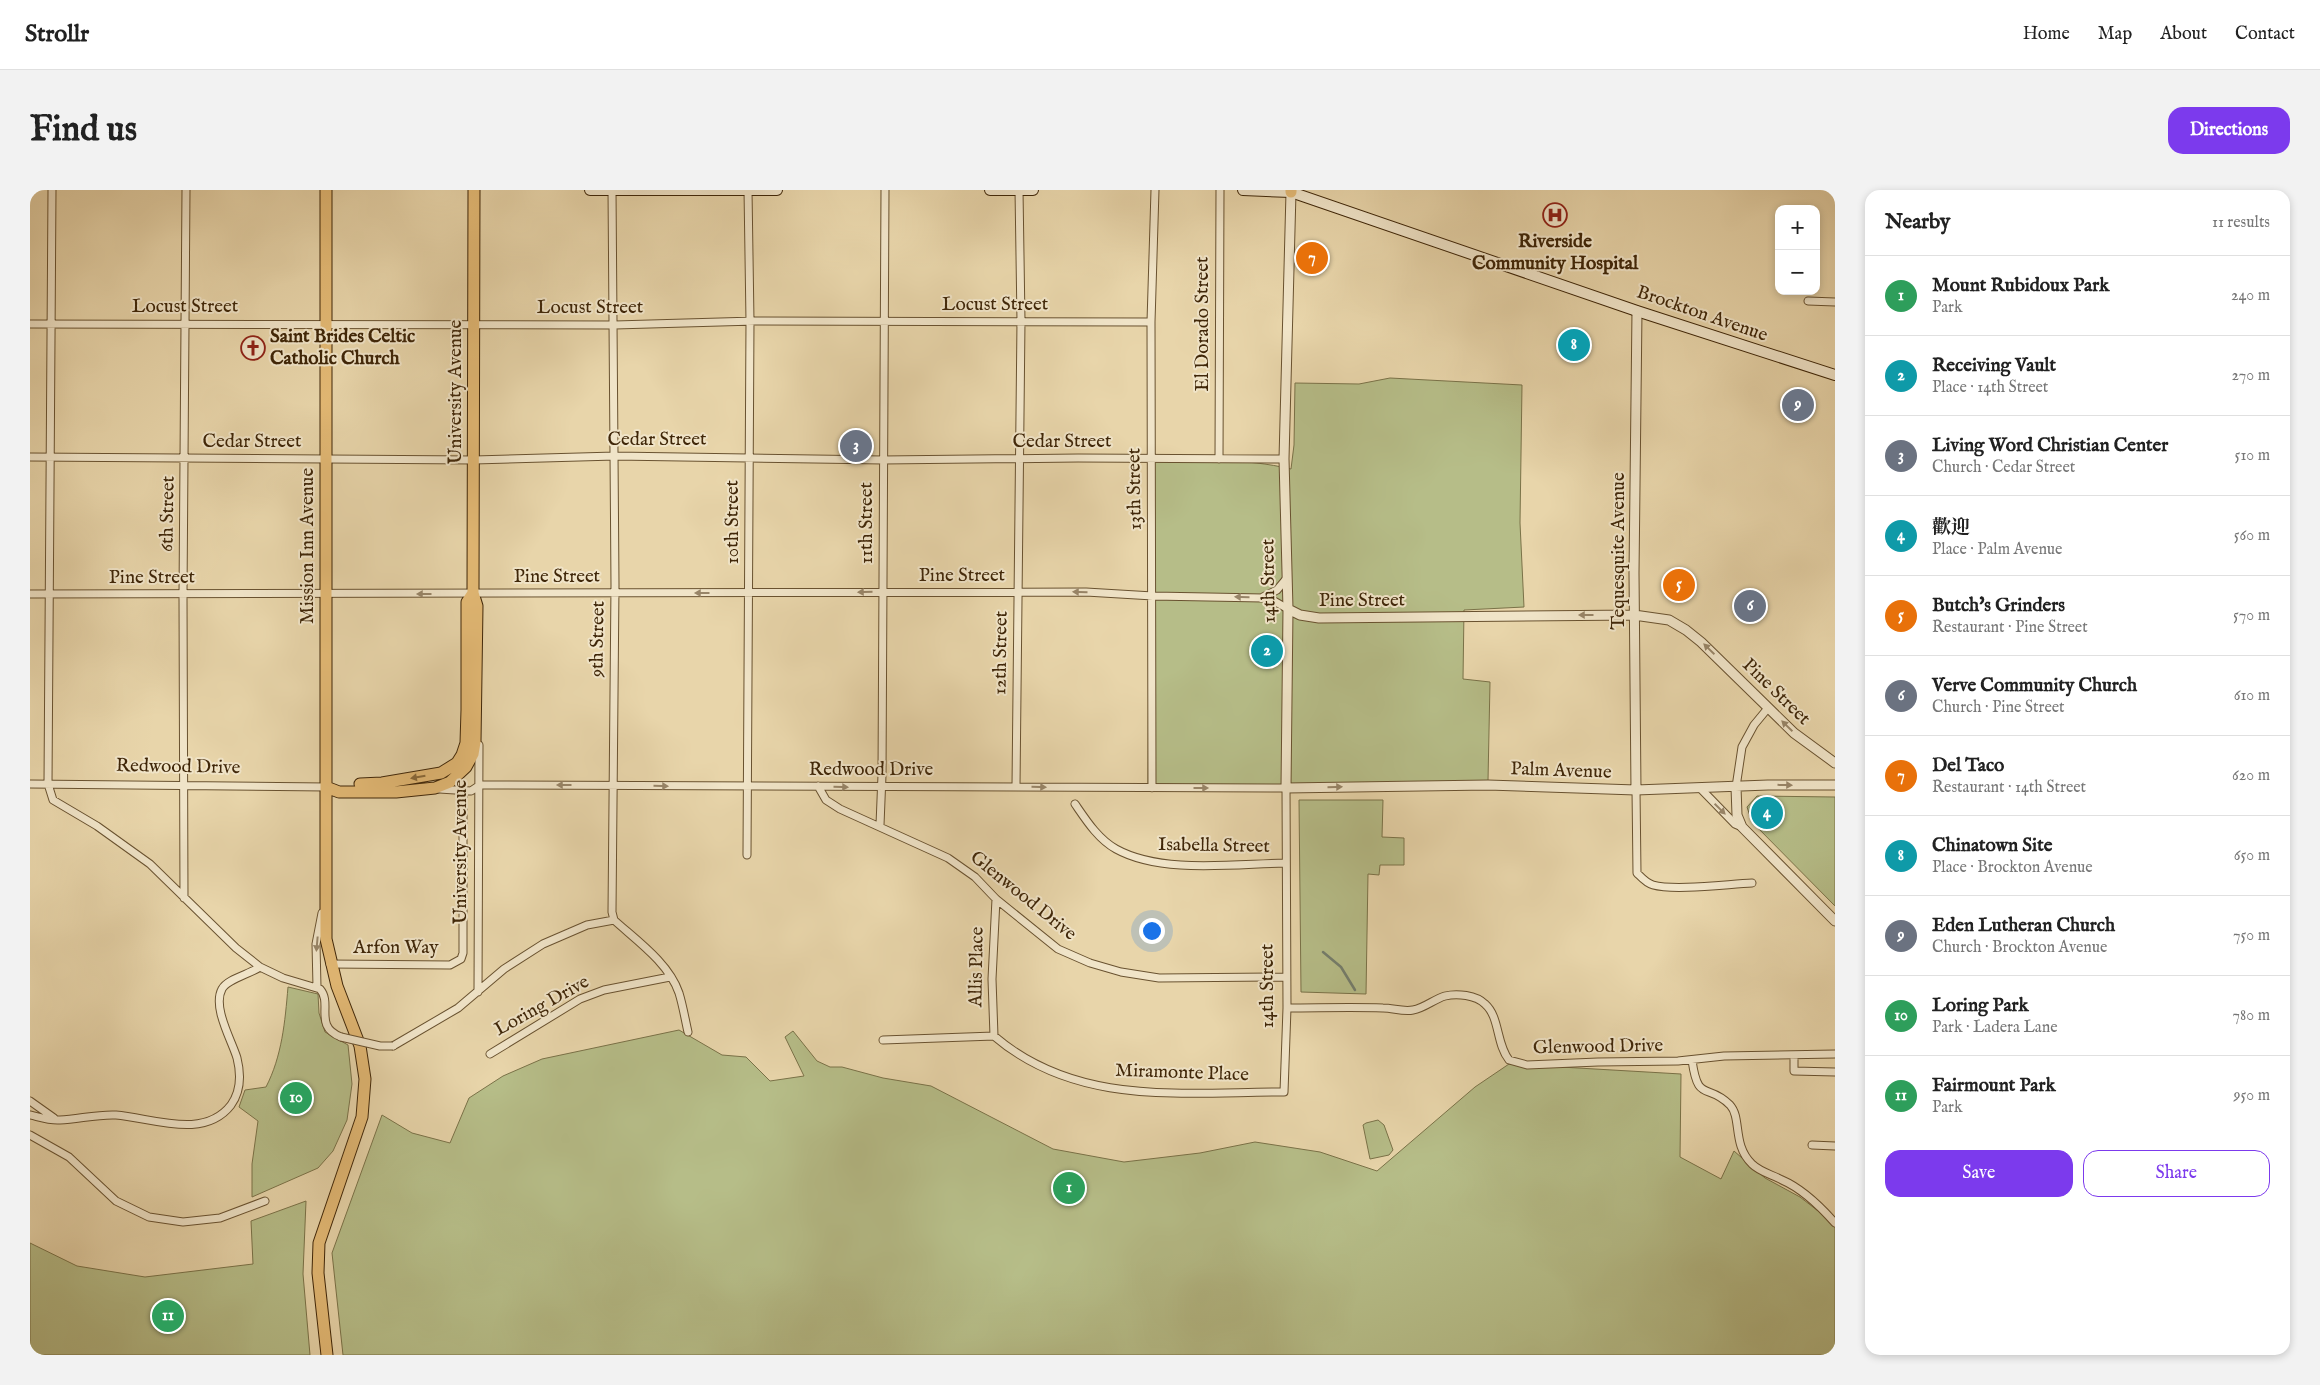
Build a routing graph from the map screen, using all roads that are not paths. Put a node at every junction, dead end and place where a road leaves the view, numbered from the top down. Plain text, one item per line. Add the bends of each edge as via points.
1 (52, 190) edge
2 (186, 190) edge
3 (326, 190) edge
4 (474, 190) edge
5 (590, 190) edge
6 (612, 190) edge
7 (748, 190) edge
8 (778, 190) edge
9 (885, 190) edge
10 (990, 190) edge
11 (1019, 190) edge
12 (1032, 190) edge
13 (1155, 190) edge
14 (1220, 190) edge
15 (1243, 190) edge
16 (1291, 191) edge
17 (1808, 301) dead end
18 (1835, 302) edge
19 (1637, 311) junction
20 (750, 321) junction
21 (885, 321) junction
22 (1021, 321) junction
23 (1151, 322) junction
24 (30, 324) edge
25 (49, 324) junction
26 (185, 324) junction
27 (326, 324) junction
28 (473, 324) junction
29 (615, 325) junction
30 (1835, 375) edge
31 (615, 456) junction
32 (30, 457) edge
33 (50, 457) junction
34 (749, 457) junction
35 (185, 458) junction
36 (1151, 458) junction
37 (325, 459) junction
38 (1019, 459) junction
39 (1218, 459) junction
40 (474, 460) junction
41 (883, 460) junction
42 (1284, 460) junction
43 (1287, 577) junction
44 (884, 592) junction
45 (1018, 592) junction
46 (473, 593) junction
47 (615, 593) junction
48 (749, 593) junction
49 (30, 594) edge
50 (49, 594) junction
51 (326, 594) junction
52 (183, 595) junction
53 (1153, 596) junction
54 (1263, 598) junction
55 (1288, 609) junction
56 (1634, 615) junction
57 (1768, 708) junction
58 (476, 711) junction
59 (1835, 763) edge
60 (452, 767) junction
61 (30, 784) edge
62 (48, 784) junction
63 (185, 784) junction
64 (480, 785) junction
65 (612, 786) junction
66 (818, 786) junction
67 (1016, 786) junction
68 (1835, 786) edge
69 (326, 787) junction
70 (748, 787) junction
71 (1736, 787) junction
72 (457, 788) junction
73 (882, 788) junction
74 (1152, 788) junction
75 (1286, 788) junction
76 (1700, 788) junction
77 (1636, 790) junction
78 (1075, 804) dead end
79 (880, 825) junction
80 (1742, 826) junction
81 (747, 855) dead end
82 (1285, 863) junction
83 (1752, 883) dead end
84 (184, 898) junction
85 (996, 899) junction
86 (325, 903) junction
87 (614, 920) junction
88 (1835, 921) edge
89 (460, 959) joint
90 (330, 964) junction
91 (260, 967) junction
92 (670, 977) junction
93 (1286, 977) junction
94 (317, 987) junction
95 (478, 992) junction
96 (1286, 1008) junction
97 (688, 1032) dead end
98 (994, 1036) junction
99 (883, 1040) dead end
100 (490, 1054) dead end
101 (1835, 1054) edge
102 (1794, 1055) junction
103 (1692, 1060) junction
104 (1835, 1072) edge
105 (1284, 1092) joint
106 (30, 1101) edge
107 (30, 1115) edge
108 (58, 1120) junction
109 (30, 1135) edge
110 (1812, 1145) dead end
111 (1835, 1146) edge
112 (265, 1201) dead end
113 (1835, 1223) edge
114 (326, 1355) edge

1 - 25 street
2 - 26 street, 6th Street
3 - 27 main road, Mission Inn Avenue
4 - 28 main road, University Avenue
5 - 6 main road
6 - 7 main road
6 - 29 street, 9th Street
7 - 8 main road
7 - 20 street, 10th Street
9 - 21 street, 11th Street
10 - 11 main road
11 - 12 main road
11 - 22 street, 12th Street
13 - 23 street, 13th Street
14 - 39 street, El Dorado Street
15 - 16 main road, Brockton Avenue
16 - 19 main road, Brockton Avenue
16 - 42 street, 14th Street
17 - 18 street
19 - 30 main road, Brockton Avenue
19 - 56 street, Tequesquite Avenue
20 - 21 street, Locust Street
20 - 29 street, Locust Street
20 - 34 street, 10th Street
21 - 22 street, Locust Street
21 - 41 street, 11th Street
22 - 23 street, Locust Street
22 - 38 street, 12th Street
23 - 36 street, 13th Street
24 - 25 street, Locust Street
25 - 26 street, Locust Street
25 - 33 street
26 - 27 street, Locust Street
26 - 35 street, 6th Street
27 - 28 street, Locust Street
27 - 37 main road, Mission Inn Avenue
28 - 29 street, Locust Street
28 - 40 main road, University Avenue
29 - 31 street, 9th Street
31 - 34 street, Cedar Street
31 - 40 street, Cedar Street
31 - 47 street, 9th Street
32 - 33 street, Cedar Street
33 - 35 street, Cedar Street
33 - 50 street
34 - 41 street, Cedar Street
34 - 48 street, 10th Street
35 - 37 street, Cedar Street
35 - 52 street, 6th Street
36 - 38 street, Cedar Street
36 - 39 street, Cedar Street
36 - 53 street, 13th Street
37 - 40 street, Cedar Street
37 - 51 main road, Mission Inn Avenue
38 - 41 street, Cedar Street
38 - 45 street, 12th Street
39 - 42 street, Cedar Street
40 - 46 main road, University Avenue
41 - 44 street, 11th Street
42 - 43 street, 14th Street
43 - 54 street via 1278,590
43 - 55 street, 14th Street
44 - 45 street, Pine Street
44 -> 48 street, Pine Street
44 - 73 street, 11th Street
53 -> 45 street, Pine Street
45 - 67 street, 12th Street
46 - 47 street, Pine Street
46 -> 51 street, Pine Street
46 - 58 main road, University Avenue via 476,602
46 - 60 main road, University Avenue via 467,602 466,743
48 -> 47 street, Pine Street
47 - 65 street, 9th Street
48 - 70 street, 10th Street
49 - 50 street, Pine Street
50 - 52 street, Pine Street
50 - 62 street
51 - 52 street, Pine Street
51 - 69 main road, Mission Inn Avenue
52 - 63 street, 6th Street
54 -> 53 street, Pine Street
53 - 74 street, 13th Street
54 - 55 street, Pine Street
56 -> 55 street, Pine Street via 1319,618
55 - 75 street, 14th Street
57 -> 56 street, Pine Street via 1686,630 1668,620
56 - 77 street, Tequesquite Avenue
59 -> 57 street, Pine Street via 1794,733
57 - 71 street via 1742,747
58 - 64 street, University Avenue
58 - 72 main road, University Avenue via 473,754
60 -> 69 main road, Redwood Drive via 417,778
60 - 72 street
61 - 62 street, Redwood Drive
62 - 63 street, Redwood Drive
62 - 84 street via 53,800 97,826 150,864
63 - 69 street, Redwood Drive
63 - 84 street, 6th Street
65 -> 64 street, Redwood Drive
64 - 72 street, Redwood Drive via 470,791
64 - 95 street, University Avenue
65 -> 70 street, Redwood Drive
65 - 87 street, 9th Street
66 - 70 street, Redwood Drive
66 -> 73 street, Redwood Drive
66 - 79 street, Glenwood Drive via 826,800 840,809
67 - 73 street, Redwood Drive
67 -> 74 street, Redwood Drive
71 -> 68 street, Palm Avenue
69 - 72 main road, Redwood Drive via 339,792
69 - 86 main road, Mission Inn Avenue
70 - 81 street, 10th Street
71 - 76 street, Palm Avenue
71 - 80 street via 1737,815
72 - 89 street, University Avenue via 463,953
73 - 79 street, 11th Street
74 -> 75 street, Redwood Drive
75 -> 77 street, Palm Avenue via 1488,785
75 - 82 street, 14th Street
76 - 77 street, Palm Avenue
76 -> 80 street via 1734,824
77 - 83 street via 1637,873 1645,882 1680,886
78 - 82 street, Isabella Street via 1102,838 1135,858 1167,865
79 - 85 street, Glenwood Drive via 948,858
80 - 88 street
82 - 93 street, 14th Street
84 - 91 street
85 - 93 street, Glenwood Drive via 1058,949 1121,972 1159,978
85 - 98 street, Allis Place via 992,978
86 - 90 main road, Mission Inn Avenue
86 -> 94 street, Mission Inn Avenue via 316,944
87 - 92 street via 647,950
87 - 95 street via 587,925 543,944 504,969
89 - 90 street, Arfon Way via 450,965
90 - 114 main road, Mission Inn Avenue via 360,1046 365,1079 362,1117 319,1243 318,1273
91 - 94 street via 305,986
91 - 108 street via 222,988 223,1020 237,1058 240,1077 237,1096 220,1116 191,1125 115,1115
92 - 97 street via 678,992
92 - 100 street, Loring Drive via 604,990 580,999
93 - 96 street, 14th Street
94 - 95 street, Mission Inn Avenue, bridge via 324,996 326,1023 332,1031 341,1037 380,1046 392,1046 458,1008
96 - 103 street, Glenwood Drive via 1410,1011 1444,996 1467,996 1486,1005 1509,1060 1527,1066
96 - 105 street, 14th Street
98 - 99 street
98 - 105 street, Miramonte Place via 1014,1054 1041,1069 1085,1085 1134,1092
101 - 102 street, Glenwood Drive
102 - 103 street, Glenwood Drive
102 - 104 street via 1794,1072
103 - 113 street via 1695,1082 1702,1090 1730,1106 1743,1153 1753,1166 1797,1189 1820,1206
106 - 108 street
107 - 108 street
109 - 112 street via 69,1157 116,1201 149,1216 183,1222 220,1218
110 - 111 street

